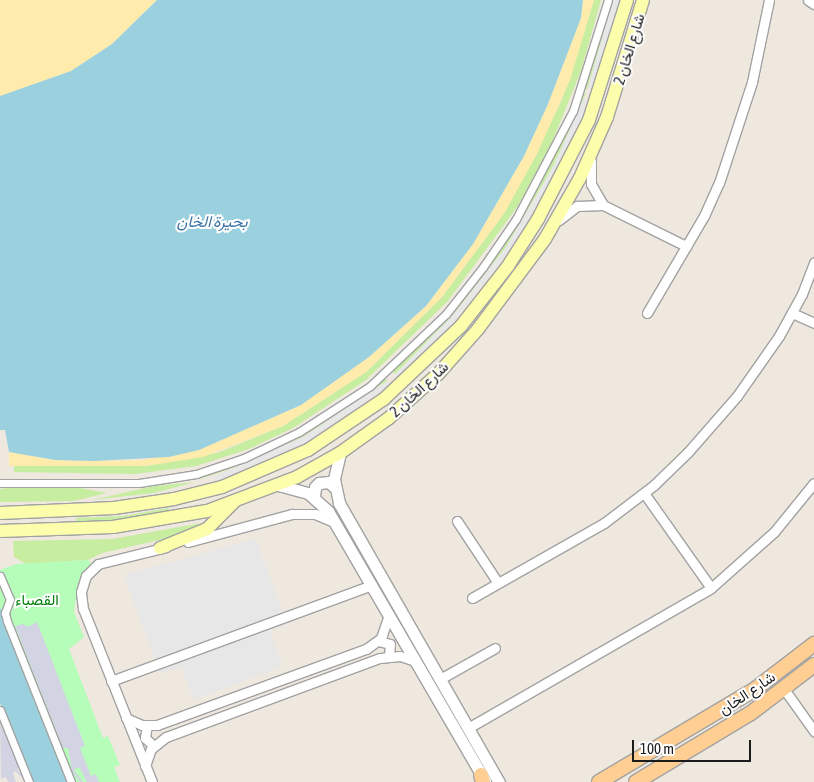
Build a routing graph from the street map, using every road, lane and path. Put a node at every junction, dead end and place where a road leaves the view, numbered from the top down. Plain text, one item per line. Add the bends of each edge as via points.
1 (608, 0) edge
2 (627, 0) edge
3 (643, 0) edge
4 (768, 0) edge
5 (808, 0) edge
6 (814, 4) edge
7 (590, 156) junction
8 (604, 204) junction
9 (554, 224) junction
10 (686, 246) junction
11 (814, 262) edge
12 (647, 313) dead end
13 (792, 313) junction
14 (814, 323) edge
15 (340, 453) junction
16 (0, 483) edge
17 (814, 483) edge
18 (278, 485) junction
19 (334, 486) junction
20 (644, 493) junction
21 (314, 497) junction
22 (234, 502) junction
23 (0, 513) edge
24 (457, 521) dead end
25 (335, 523) junction
26 (0, 531) edge
27 (160, 548) junction
28 (0, 576) edge
29 (498, 583) junction
30 (372, 586) junction
31 (711, 588) junction
32 (472, 598) dead end
33 (389, 616) junction
34 (378, 641) junction
35 (814, 644) edge
36 (495, 648) dead end
37 (389, 656) junction
38 (415, 660) junction
39 (814, 665) edge
40 (440, 680) junction
41 (111, 681) junction
42 (784, 689) junction
43 (0, 710) edge
44 (126, 718) junction
45 (147, 726) junction
46 (468, 728) junction
47 (814, 731) edge
48 (154, 746) junction
49 (145, 766) junction
50 (483, 780) edge
51 (29, 782) edge
52 (71, 782) edge
53 (152, 782) edge
54 (499, 782) edge
55 (599, 782) edge
56 (636, 782) edge

1 - 16 street via 573,110 516,219 446,314 370,386 299,432 252,455 196,474 139,483
2 - 23 main road, شارع الخان 2 via 589,120 538,219 508,266 461,326 384,400 308,450 222,486 174,499 114,508
3 - 7 main road, شارع الخان 2 via 622,77
4 - 10 street via 752,82 734,142 704,216
5 - 6 street
7 - 8 street via 591,184
7 - 9 main road, شارع الخان 2
8 - 9 street via 577,206
8 - 10 street
9 - 15 main road, شارع الخان 2 via 506,295 439,373 388,418
10 - 12 street
11 - 13 street
13 - 14 street
13 - 20 street via 751,378 720,418
15 - 18 main road, شارع الخان 2
15 - 19 street
17 - 31 street via 774,532
18 - 21 street via 297,488
18 - 22 main road, شارع الخان 2
19 - 21 street via 329,482 319,482
19 - 40 street via 339,503
20 - 29 street via 571,544
20 - 31 street
21 - 25 street
22 - 26 main road, شارع الخان 2 via 137,525
22 - 27 main road via 207,529
24 - 29 street
25 - 27 street via 314,514 292,514
25 - 30 street
27 - 41 street via 103,562 89,571 83,581 81,603
28 - 52 street via 10,599 6,618
29 - 32 street
30 - 33 street
30 - 41 street
31 - 46 street
33 - 34 street
33 - 38 street
34 - 37 street via 390,644 392,652
34 - 45 street via 366,649
35 - 55 main road, شارع الخان via 754,690
36 - 40 street
37 - 38 street
37 - 48 street via 166,738
38 - 50 street
39 - 42 main road, شارع الخان
40 - 46 street
41 - 44 street
42 - 47 street
42 - 56 main road, شارع الخان via 738,722
43 - 51 street
44 - 45 street
44 - 49 street
45 - 48 street via 145,738
46 - 54 street
48 - 49 street
49 - 53 street

